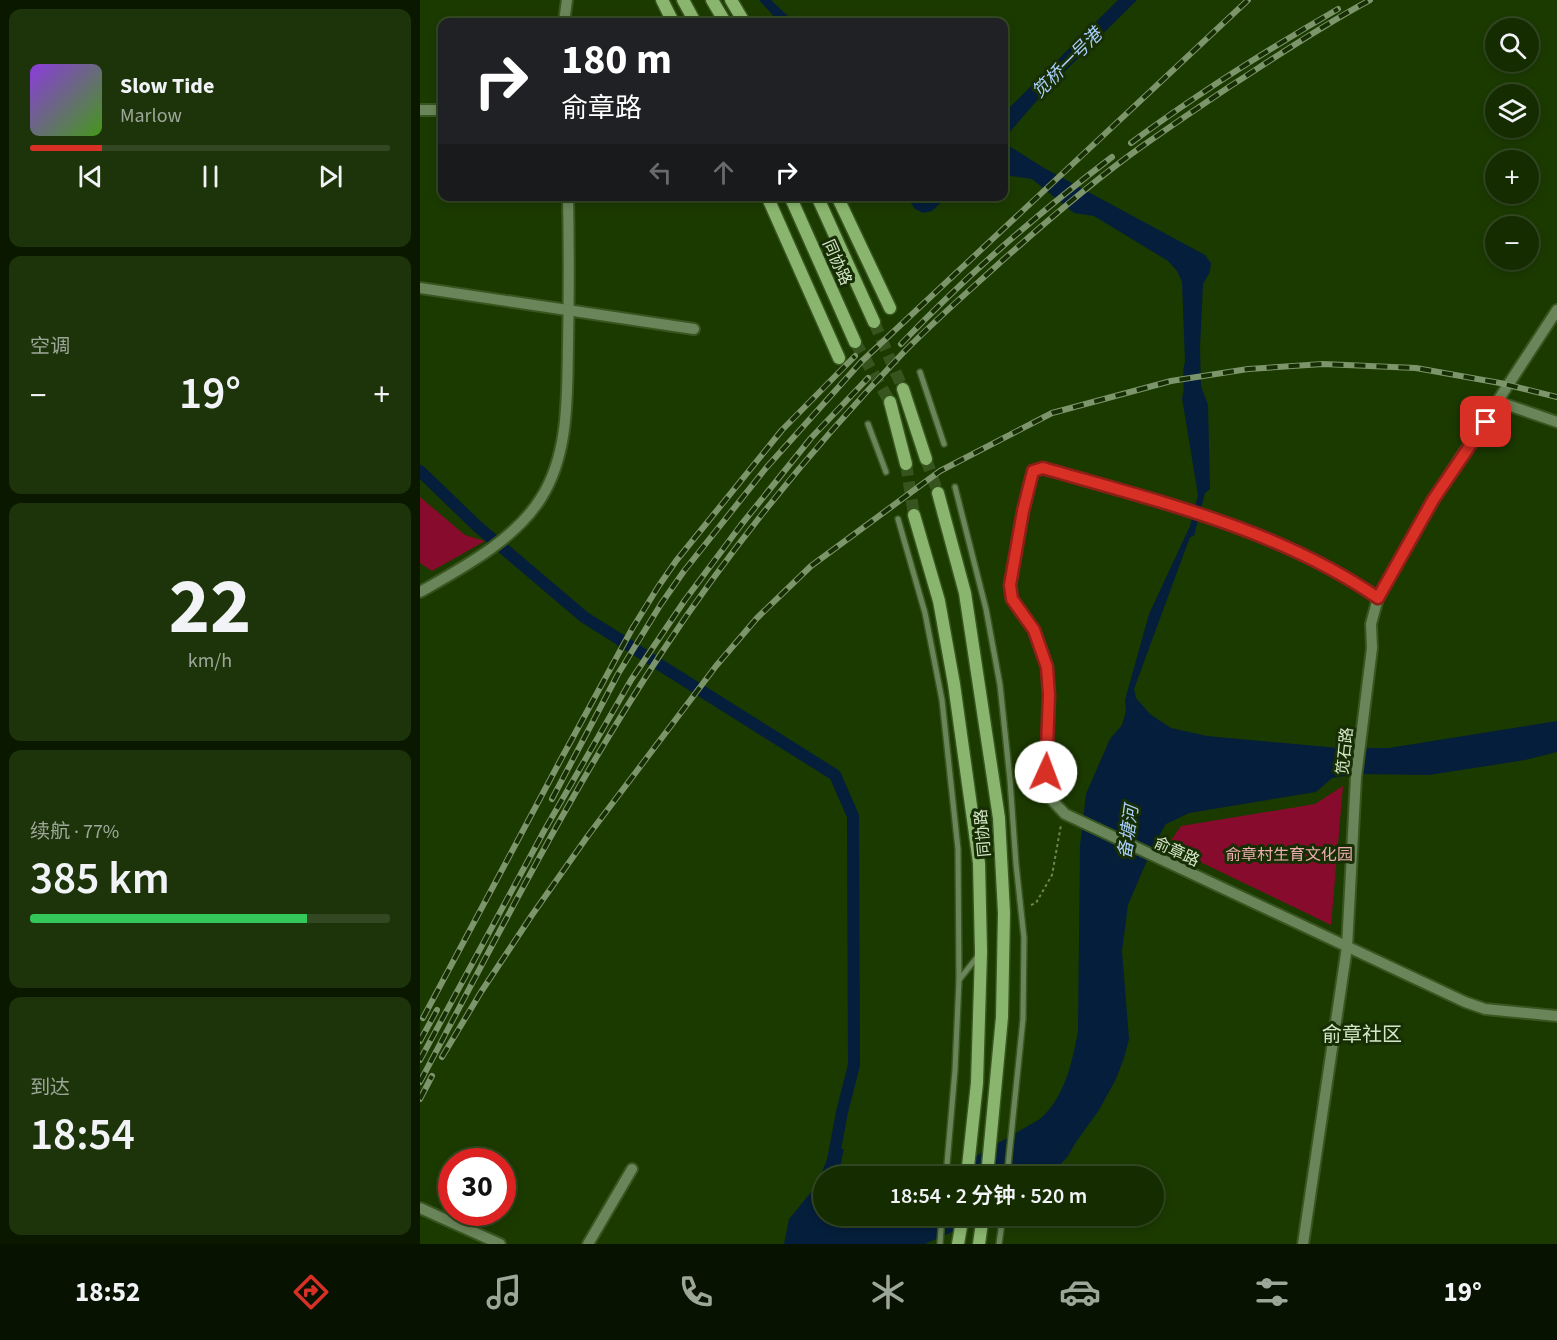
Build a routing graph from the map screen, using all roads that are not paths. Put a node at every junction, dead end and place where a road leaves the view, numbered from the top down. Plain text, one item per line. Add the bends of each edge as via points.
1 (567, 0) edge
2 (662, 0) edge
3 (682, 0) edge
4 (712, 0) edge
5 (720, 0) edge
6 (731, 0) edge
7 (565, 18) edge
8 (671, 18) edge
9 (693, 18) edge
10 (723, 18) edge
11 (724, 18) edge
12 (742, 18) edge
13 (420, 110) edge
14 (438, 110) edge
15 (568, 201) edge
16 (769, 201) edge
17 (792, 201) edge
18 (819, 201) edge
19 (839, 201) edge
20 (420, 288) edge
21 (890, 308) dead end
22 (1557, 310) edge
23 (569, 311) junction
24 (874, 322) tunnel mouth
25 (694, 329) dead end
26 (855, 342) tunnel mouth
27 (839, 358) dead end
28 (920, 372) dead end
29 (903, 389) tunnel mouth
30 (890, 402) tunnel mouth
31 (1499, 402) junction
32 (1557, 422) edge
33 (868, 424) dead end
34 (944, 444) dead end
35 (926, 459) tunnel mouth
36 (906, 464) tunnel mouth
37 (886, 472) dead end
38 (955, 487) dead end
39 (938, 493) tunnel mouth
40 (914, 515) tunnel mouth
41 (898, 519) dead end
42 (420, 592) edge
43 (1378, 598) junction
44 (1347, 947) junction
45 (981, 952) junction
46 (959, 980) junction
47 (1557, 1016) edge
48 (947, 1166) edge
49 (969, 1166) edge
50 (988, 1166) edge
51 (1008, 1166) edge
52 (632, 1169) dead end
53 (420, 1208) edge
54 (941, 1226) edge
55 (981, 1226) edge
56 (1001, 1226) edge
57 (500, 1244) edge
58 (588, 1244) edge
59 (939, 1244) edge
60 (979, 1244) edge
61 (999, 1244) edge
62 (1304, 1244) edge

1 - 7 street
2 - 8 main road
3 - 9 main road
4 - 10 main road
5 - 11 main road
6 - 12 main road
13 - 14 street
15 - 23 street
16 - 27 main road
17 - 26 main road, 同协路
18 - 24 main road, 同协路
19 - 21 main road
20 - 23 street
22 - 31 street, 笕石路
23 - 25 street
23 - 42 street via 566,414 554,472 541,499 513,530 473,561
28 - 34 lane
29 - 35 main road
30 - 36 main road
31 - 32 street
31 - 43 street, 笕石路 via 1433,500
33 - 37 lane
38 - 51 lane via 986,609 1000,685 1024,938 1023,1019
39 - 50 main road, 同协路 via 965,593 999,819 1004,913 1002,1017
40 - 45 main road, 同协路 via 939,601 956,695 979,863
41 - 46 lane via 925,613 942,700 958,849
43 - 44 street, 笕石路 via 1371,624 1372,648 1356,777
43 - 44 street, 俞章路 via 1280,545 1203,514 1043,468 1033,471 1010,585 1012,599 1034,630 1047,667 1046,785 1065,814
44 - 47 street, 俞章路 via 1485,1009
44 - 62 street, 笕石路
45 - 46 lane
45 - 49 main road, 同协路 via 977,1083
46 - 48 lane
52 - 58 street
53 - 57 street
54 - 59 lane
55 - 60 main road
56 - 61 lane

